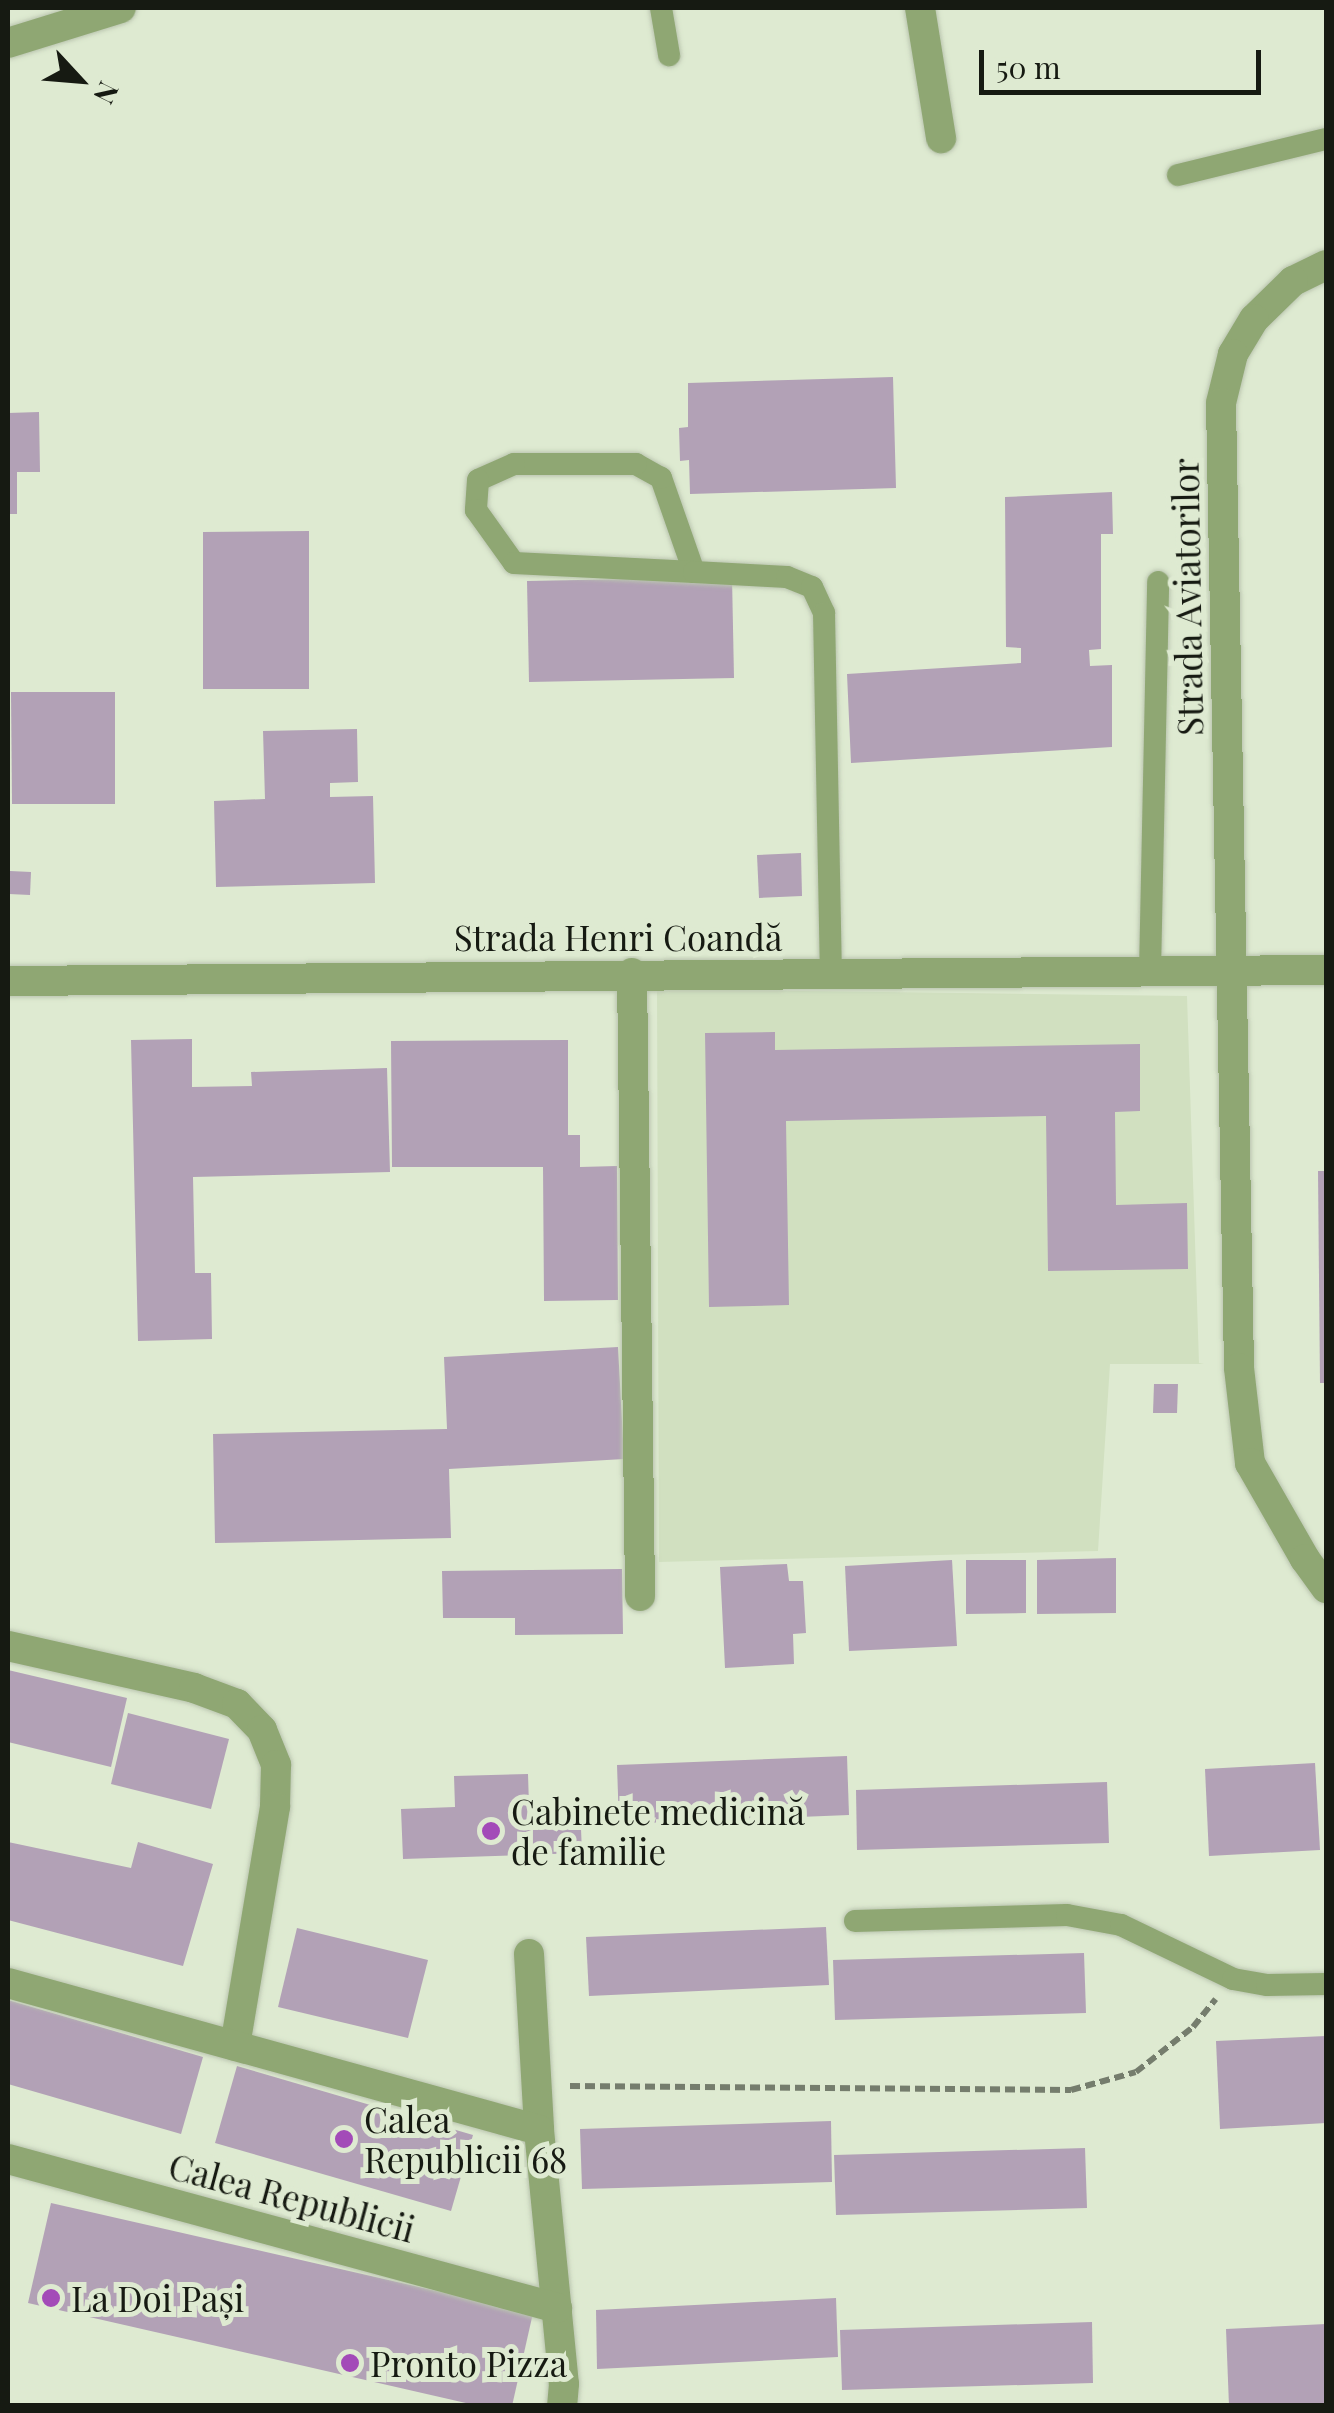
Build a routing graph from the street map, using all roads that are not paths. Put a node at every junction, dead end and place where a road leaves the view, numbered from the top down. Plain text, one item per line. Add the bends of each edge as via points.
1 (121, 8) edge
2 (661, 8) edge
3 (920, 8) edge
4 (8, 43) edge
5 (668, 55) dead end
6 (941, 138) dead end
7 (1326, 139) edge
8 (1178, 175) dead end
9 (1326, 265) edge
10 (694, 572) junction
11 (1158, 582) dead end
12 (1326, 970) edge
13 (1150, 972) junction
14 (1230, 972) junction
15 (632, 973) junction
16 (832, 973) junction
17 (8, 981) edge
18 (1316, 1559) edge
19 (1326, 1588) edge
20 (640, 1596) dead end
21 (8, 1646) edge
22 (855, 1920) dead end
23 (529, 1954) dead end
24 (8, 1983) edge
25 (1326, 1984) edge
26 (235, 2046) junction
27 (539, 2130) junction
28 (8, 2159) edge
29 (557, 2308) junction
30 (562, 2406) edge

1 - 4 street
2 - 5 lane
3 - 6 street
7 - 8 lane
9 - 14 street, Strada Aviatorilor via 1294,281 1254,319 1233,354 1221,403
10 - 10 lane via 660,478 636,464 514,464 478,480 476,510 514,562
10 - 16 lane via 787,576 812,587 824,613
11 - 13 lane
12 - 14 street
13 - 14 street, Strada Henri Coandă
13 - 16 street, Strada Henri Coandă
14 - 18 street, Strada Aviatorilor via 1250,1463
15 - 16 street, Strada Henri Coandă
15 - 17 street, Strada Henri Coandă
15 - 20 street
18 - 19 street, Strada Aviatorilor
21 - 26 street via 194,1688 237,1704 262,1730 276,1765 275,1807
22 - 25 lane via 1067,1916 1121,1925 1233,1979
23 - 27 street
24 - 26 street
26 - 27 street
27 - 29 street
28 - 29 street, Calea Republicii
29 - 30 street

